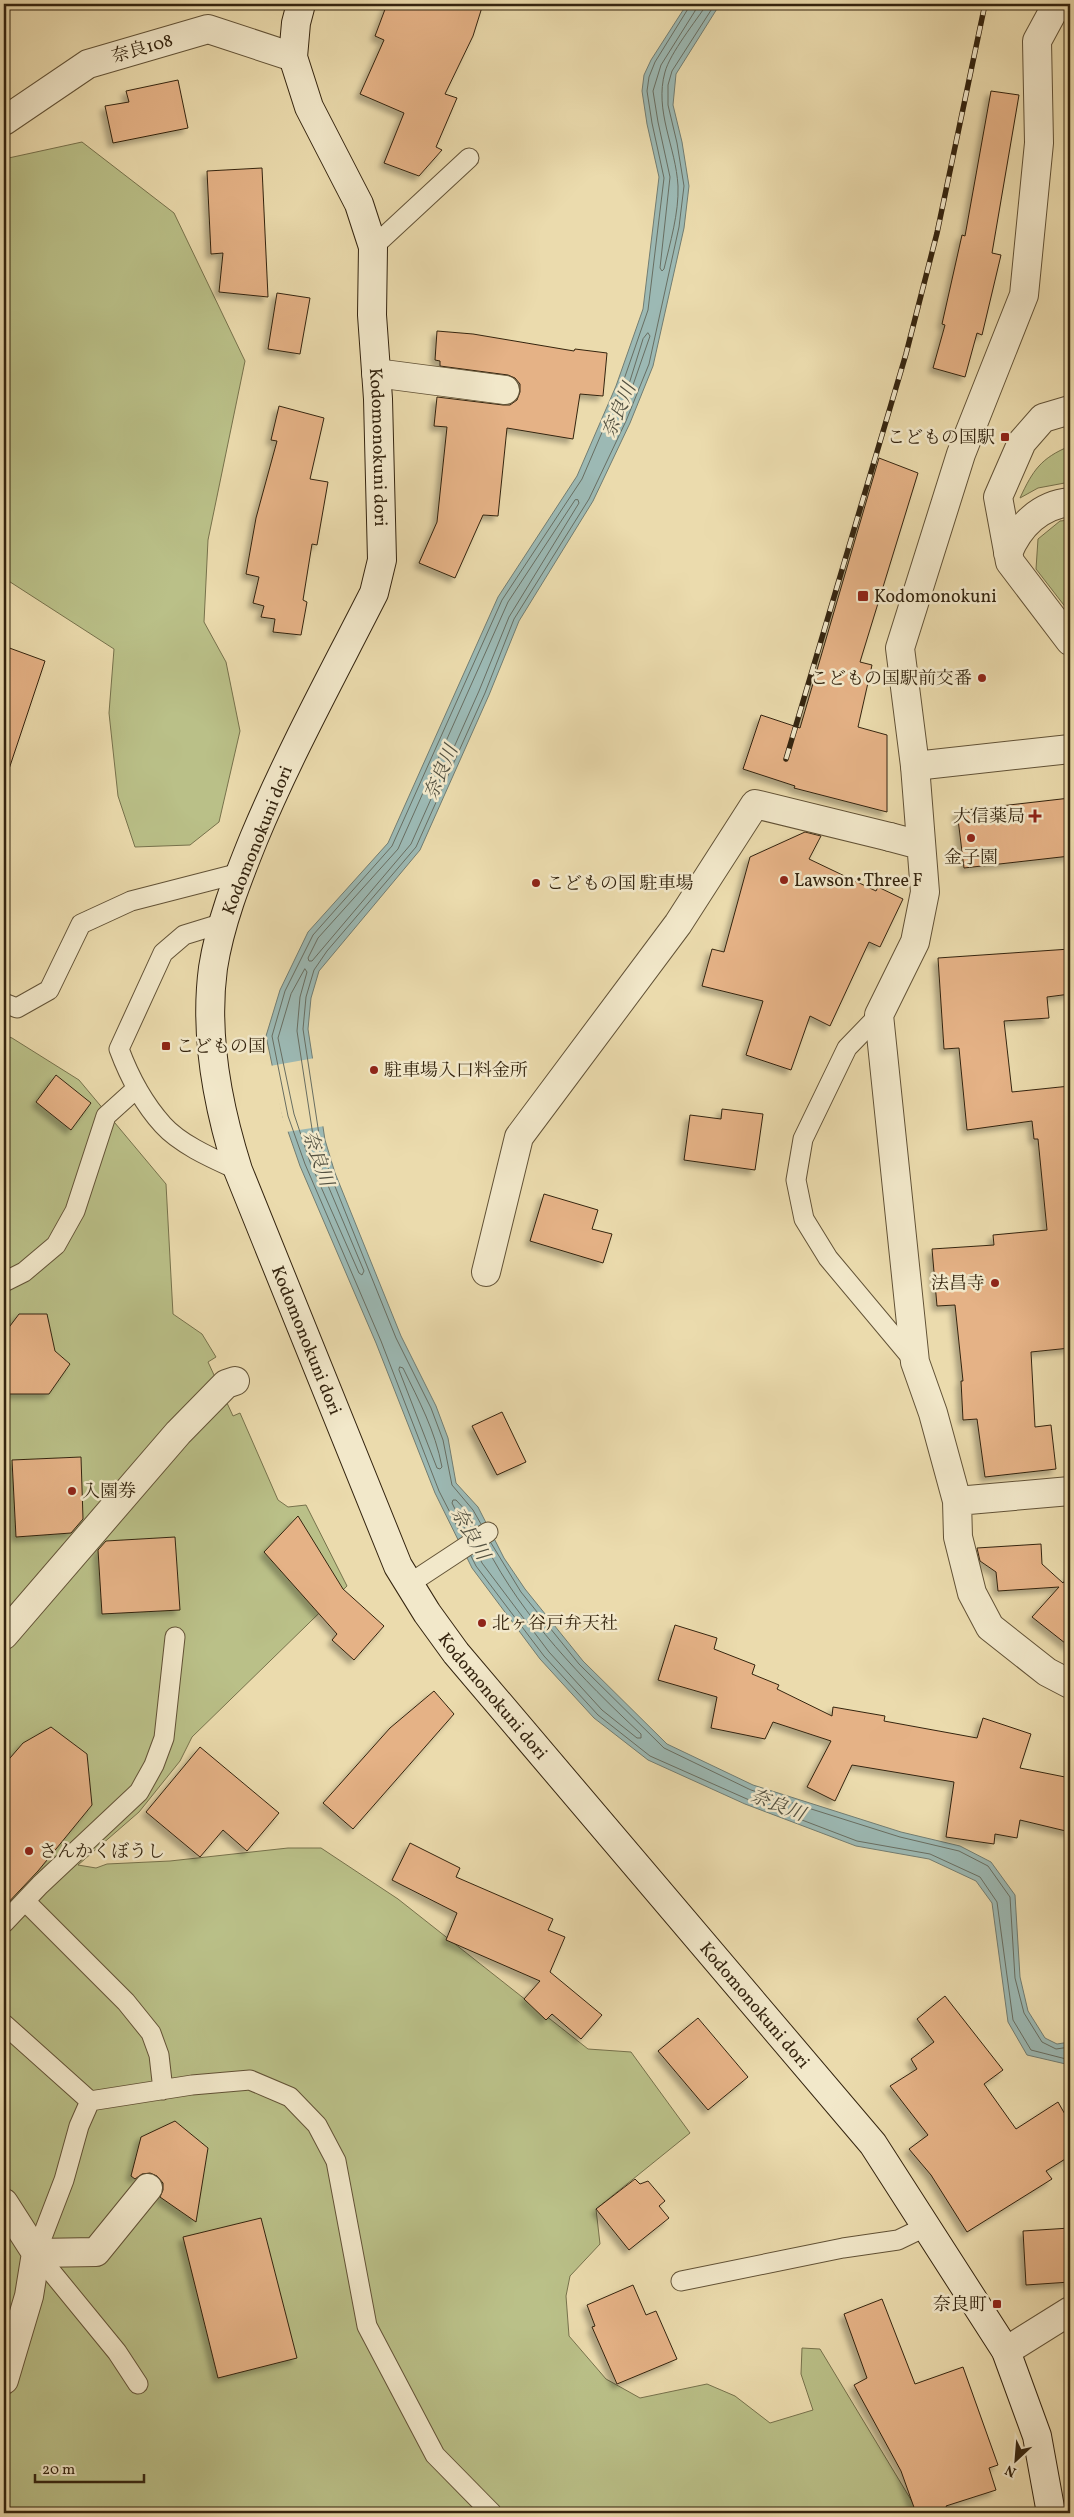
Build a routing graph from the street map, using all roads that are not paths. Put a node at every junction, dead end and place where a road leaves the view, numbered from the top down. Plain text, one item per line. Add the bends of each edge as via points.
1 (301, 4) edge
2 (1057, 4) edge
3 (293, 57) junction
4 (4, 121) edge
5 (469, 158) dead end
6 (373, 247) junction
7 (376, 373) junction
8 (505, 390) dead end
9 (1070, 410) edge
10 (1070, 502) edge
11 (1008, 553) junction
12 (1070, 641) edge
13 (1070, 749) edge
14 (915, 766) junction
15 (920, 845) junction
16 (240, 873) junction
17 (224, 922) junction
18 (4, 1003) edge
19 (879, 1015) junction
20 (138, 1088) junction
21 (238, 1170) junction
22 (486, 1272) dead end
23 (4, 1282) edge
24 (915, 1362) junction
25 (235, 1381) dead end
26 (1070, 1491) edge
27 (957, 1501) junction
28 (488, 1532) dead end
29 (409, 1584) junction
30 (4, 1635) edge
31 (174, 1636) dead end
32 (1070, 1684) edge
33 (25, 1901) junction
34 (4, 1923) edge
35 (4, 2024) edge
36 (163, 2090) junction
37 (90, 2101) junction
38 (148, 2188) dead end
39 (4, 2203) edge
40 (927, 2226) junction
41 (36, 2253) junction
42 (681, 2281) dead end
43 (1070, 2311) edge
44 (1006, 2351) junction
45 (4, 2380) edge
46 (138, 2384) dead end
47 (492, 2513) edge
48 (1051, 2513) edge

1 - 3 street, Kodomonokuni dori
2 - 14 street via 1037,41 1039,143 1024,295 960,454 900,648
3 - 4 street, 奈良108 via 208,29 88,64
3 - 6 street, Kodomonokuni dori via 309,107 359,204
5 - 6 lane
6 - 7 street, Kodomonokuni dori via 372,314
7 - 8 street
7 - 16 street, Kodomonokuni dori via 382,560 374,593 272,795
9 - 11 street via 1043,418 1022,442 998,497
10 - 11 street via 1040,512 1026,522
11 - 12 street via 1010,562
13 - 14 street
14 - 15 street
15 - 19 street via 925,892 915,942
15 - 22 street via 756,804 678,924 519,1137
16 - 17 street, Kodomonokuni dori
16 - 18 lane via 131,901 81,924 49,990 17,1008
17 - 20 lane via 184,935 163,953 119,1049 128,1075
17 - 21 street, Kodomonokuni dori via 213,968 211,1011 221,1107
19 - 24 street
19 - 24 lane via 847,1048 802,1139 796,1180 804,1219 828,1258
20 - 21 lane via 164,1126 204,1155
20 - 23 lane via 106,1116 75,1211 56,1245 24,1272
21 - 29 street, Kodomonokuni dori via 391,1548
24 - 27 street
25 - 30 street via 226,1384 178,1433
26 - 27 street
27 - 32 street via 958,1537 972,1593 990,1627 1047,1672
28 - 29 lane
29 - 40 street, Kodomonokuni dori via 456,1653 873,2144
31 - 33 lane via 164,1738 154,1765 138,1792
33 - 34 lane
33 - 36 lane via 126,2002 151,2033 159,2055
35 - 37 lane
36 - 37 lane
36 - 47 lane via 250,2080 290,2097 317,2125 336,2161 367,2326 435,2456
37 - 41 lane
38 - 41 street via 96,2252
39 - 41 street
40 - 42 lane via 898,2240
40 - 44 street, Kodomonokuni dori
41 - 45 street via 28,2296
41 - 46 lane via 117,2352
43 - 44 street
44 - 48 street, Kodomonokuni dori via 1037,2436

